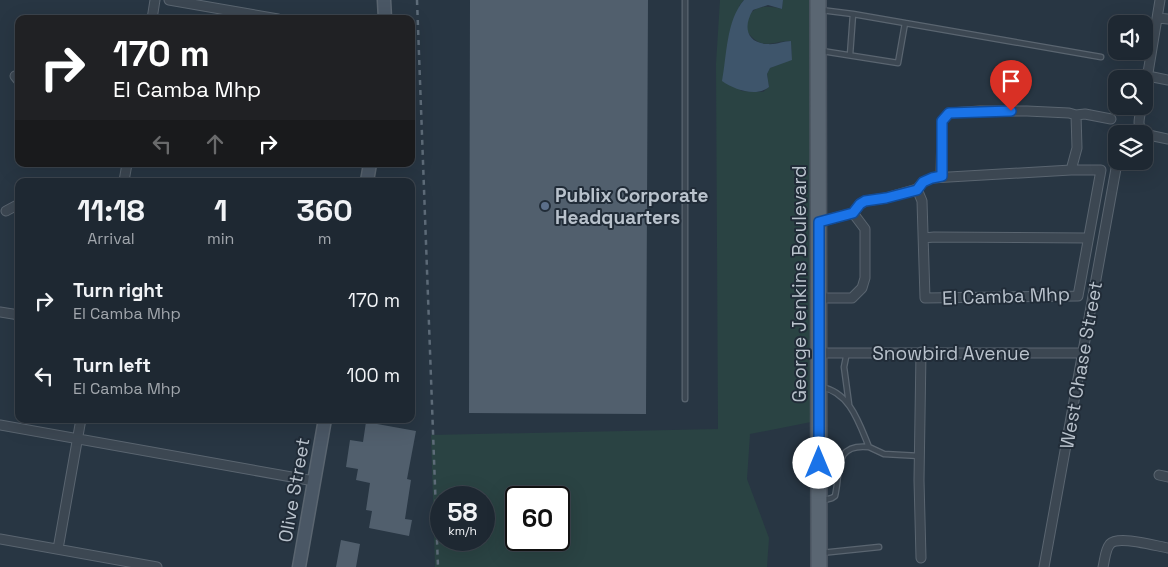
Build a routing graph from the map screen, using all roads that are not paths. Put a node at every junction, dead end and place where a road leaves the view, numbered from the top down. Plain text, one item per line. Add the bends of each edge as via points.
1 (155, 0) edge
2 (170, 0) edge
3 (384, 0) edge
4 (685, 0) edge
5 (1160, 0) edge
6 (226, 5) edge
7 (818, 5) edge
8 (852, 14) junction
9 (153, 15) edge
10 (263, 15) edge
11 (384, 15) edge
12 (1158, 18) junction
13 (1168, 19) edge
14 (905, 23) junction
15 (818, 50) junction
16 (850, 55) junction
17 (1101, 57) dead end
18 (1149, 70) edge
19 (1153, 77) edge
20 (1168, 80) edge
21 (1076, 115) junction
22 (1112, 119) dead end
23 (1153, 136) edge
24 (1168, 139) edge
25 (1071, 170) junction
26 (1116, 170) edge
27 (942, 176) junction
28 (917, 190) junction
29 (15, 206) edge
30 (6, 211) dead end
31 (853, 213) junction
32 (819, 222) junction
33 (924, 238) junction
34 (1088, 238) junction
35 (1083, 271) joint
36 (819, 298) junction
37 (0, 312) edge
38 (15, 314) edge
39 (819, 352) junction
40 (848, 352) junction
41 (921, 352) junction
42 (1083, 353) junction
43 (819, 387) junction
44 (685, 399) dead end
45 (849, 405) junction
46 (80, 423) edge
47 (324, 423) edge
48 (0, 425) edge
49 (78, 439) junction
50 (869, 447) junction
51 (920, 456) junction
52 (314, 481) junction
53 (819, 501) junction
54 (0, 539) edge
55 (879, 547) dead end
56 (1168, 548) edge
57 (58, 549) junction
58 (921, 558) dead end
59 (819, 560) edge
60 (157, 567) edge
61 (299, 567) edge
62 (1044, 567) edge
63 (1104, 567) edge

1 - 9 street
2 - 6 street
3 - 11 main road
4 - 44 lane
5 - 12 street
6 - 10 street
7 - 8 lane
7 - 15 main road, George Jenkins Boulevard
8 - 14 lane
8 - 16 lane
12 - 13 street
12 - 18 street
14 - 16 lane via 898,63
14 - 17 lane
15 - 16 lane
15 - 32 main road, George Jenkins Boulevard
19 - 20 street
21 - 22 street
21 - 25 street via 1077,148
21 - 27 street via 1027,111 949,113 942,121
23 - 24 street
25 - 27 street
25 - 34 street, West Chase Street via 1101,170
26 - 42 street, West Chase Street
27 - 28 street via 923,182
28 - 31 street via 865,201
28 - 33 street via 922,201
29 - 30 street
31 - 32 street
31 - 36 street via 865,229 864,284 852,298
32 - 36 main road, George Jenkins Boulevard
33 - 34 street
33 - 35 street, El Camba Mhp via 925,298 1078,296
34 - 35 street, West Chase Street
36 - 39 main road, George Jenkins Boulevard
37 - 38 street
39 - 40 street, Snowbird Avenue
39 - 43 main road, George Jenkins Boulevard
40 - 41 street, Snowbird Avenue
40 - 45 lane via 844,367
41 - 42 street, Snowbird Avenue
41 - 51 street
42 - 62 street, West Chase Street
43 - 45 lane via 832,389
43 - 53 main road, George Jenkins Boulevard
45 - 50 lane
46 - 49 street
47 - 52 main road, Olive Street
48 - 49 street
49 - 52 street
49 - 57 street
50 - 51 lane via 884,454
50 - 53 lane via 847,450 839,466 835,496
51 - 58 street
52 - 61 main road, Olive Street
53 - 59 main road, George Jenkins Boulevard
54 - 57 street
55 - 59 lane
56 - 63 street via 1119,539 1106,549
57 - 60 street

